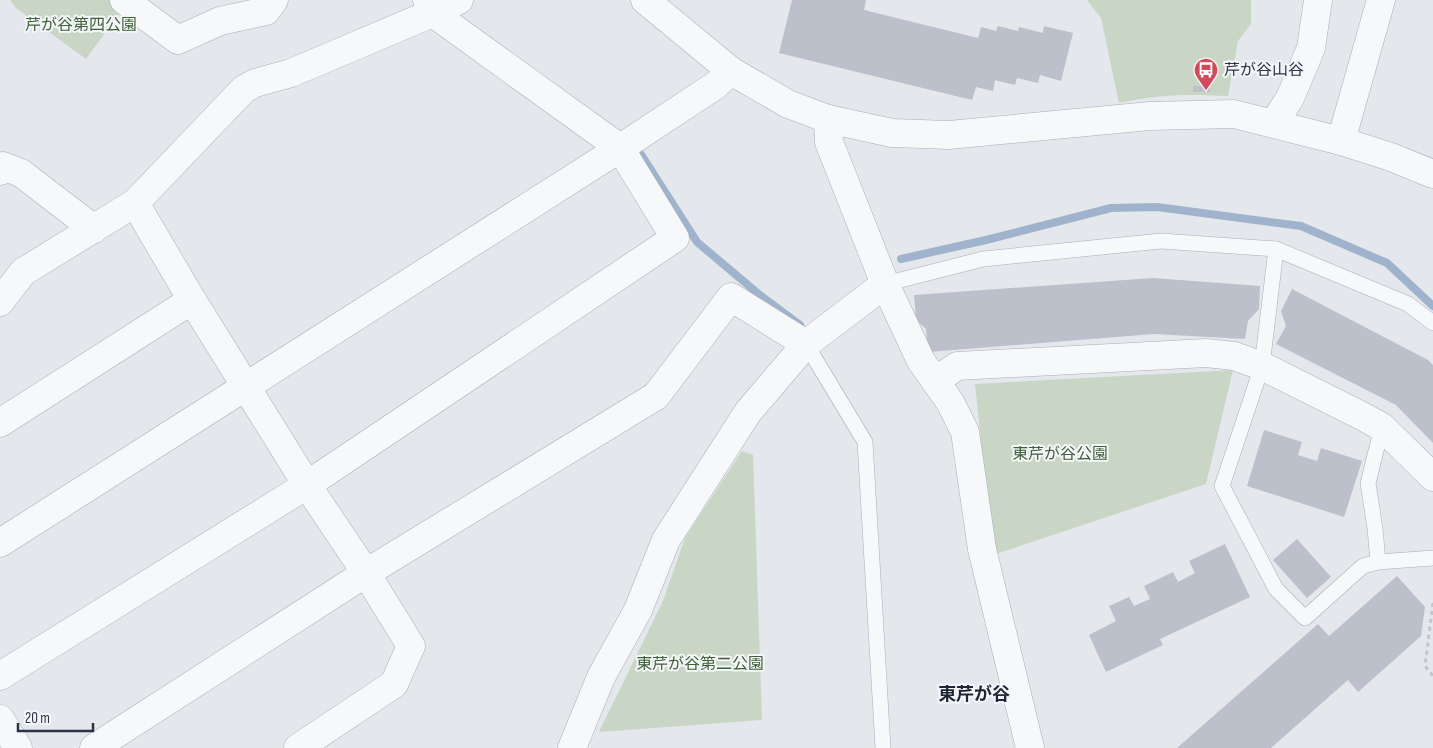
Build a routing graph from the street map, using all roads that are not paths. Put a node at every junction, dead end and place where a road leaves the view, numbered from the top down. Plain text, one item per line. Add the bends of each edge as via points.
1 (274, 0) edge
2 (645, 0) edge
3 (1318, 0) edge
4 (1381, 0) edge
5 (134, 3) edge
6 (440, 6) edge
7 (731, 71) junction
8 (828, 119) junction
9 (1274, 123) junction
10 (1341, 141) junction
11 (628, 143) junction
12 (0, 171) edge
13 (1433, 174) edge
14 (136, 203) junction
15 (94, 229) junction
16 (1276, 249) junction
17 (885, 284) junction
18 (192, 300) junction
19 (0, 302) edge
20 (1433, 323) edge
21 (806, 344) junction
22 (1262, 366) junction
23 (935, 381) junction
24 (246, 386) junction
25 (0, 423) edge
26 (1382, 427) junction
27 (1433, 477) edge
28 (308, 485) junction
29 (0, 542) edge
30 (1433, 558) edge
31 (1378, 562) junction
32 (366, 573) junction
33 (0, 676) edge
34 (0, 719) edge
35 (18, 748) edge
36 (94, 748) edge
37 (298, 748) edge
38 (572, 748) edge
39 (883, 748) edge
40 (1030, 748) edge

1 - 5 street via 266,11 220,21 178,40
2 - 7 street
3 - 9 street via 1311,48 1290,98
4 - 10 street
6 - 11 street via 441,19
6 - 14 street via 291,73 244,89
7 - 8 street via 788,104
7 - 11 street via 716,85
8 - 9 street via 892,133 949,135 1150,116 1234,114
8 - 17 street via 829,142
9 - 10 street
10 - 13 street
11 - 24 street
11 - 28 street via 675,238
12 - 15 street via 3,166 21,173
14 - 15 street
14 - 18 street
15 - 19 street via 23,272
16 - 17 lane via 1161,240 982,258
16 - 20 lane via 1408,304
16 - 22 lane
17 - 21 street
17 - 23 street via 921,361
18 - 24 street
18 - 25 street
21 - 32 street via 731,298 656,396
21 - 38 street via 748,412 666,540 638,610 600,677
21 - 39 lane via 865,442
22 - 23 street via 1234,356 1206,353 957,366
22 - 26 street
22 - 31 lane via 1222,486 1276,589 1306,618 1363,566
23 - 40 street via 965,432 982,549
24 - 28 street
24 - 29 street
26 - 27 street
26 - 31 lane via 1368,483
28 - 32 street
28 - 33 street
30 - 31 lane
32 - 36 street
32 - 37 street via 411,646 394,684
34 - 35 street

